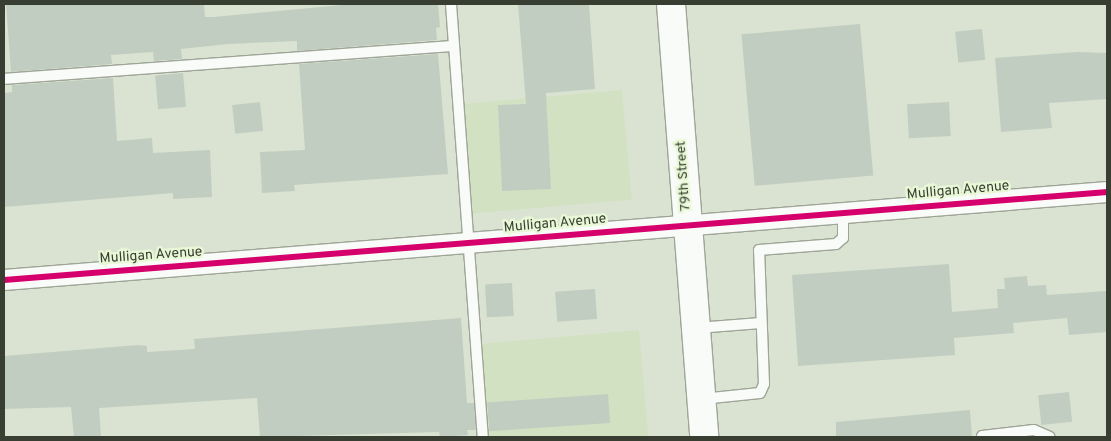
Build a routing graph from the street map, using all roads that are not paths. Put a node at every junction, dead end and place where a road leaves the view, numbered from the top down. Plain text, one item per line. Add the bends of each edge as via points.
1 (451, 4) edge
2 (671, 4) edge
3 (454, 46) junction
4 (4, 79) edge
5 (1107, 192) edge
6 (842, 213) junction
7 (688, 226) junction
8 (469, 243) junction
9 (4, 280) edge
10 (760, 323) junction
11 (696, 328) junction
12 (701, 399) junction
13 (982, 436) dead end
14 (483, 437) edge
15 (704, 437) edge
16 (1050, 437) edge

1 - 3 lane
2 - 7 main road, 79th Street
3 - 4 lane
3 - 8 lane
5 - 6 street, Mulligan Avenue
6 - 7 street, Mulligan Avenue
6 - 10 lane via 843,238 836,244 759,250
7 - 8 street, Mulligan Avenue
7 - 11 main road, 79th Street
8 - 9 street, Mulligan Avenue
8 - 14 lane
10 - 11 lane
10 - 12 lane via 764,384 760,393
11 - 12 main road, 79th Street
12 - 15 main road, 79th Street
13 - 16 lane via 1034,430

